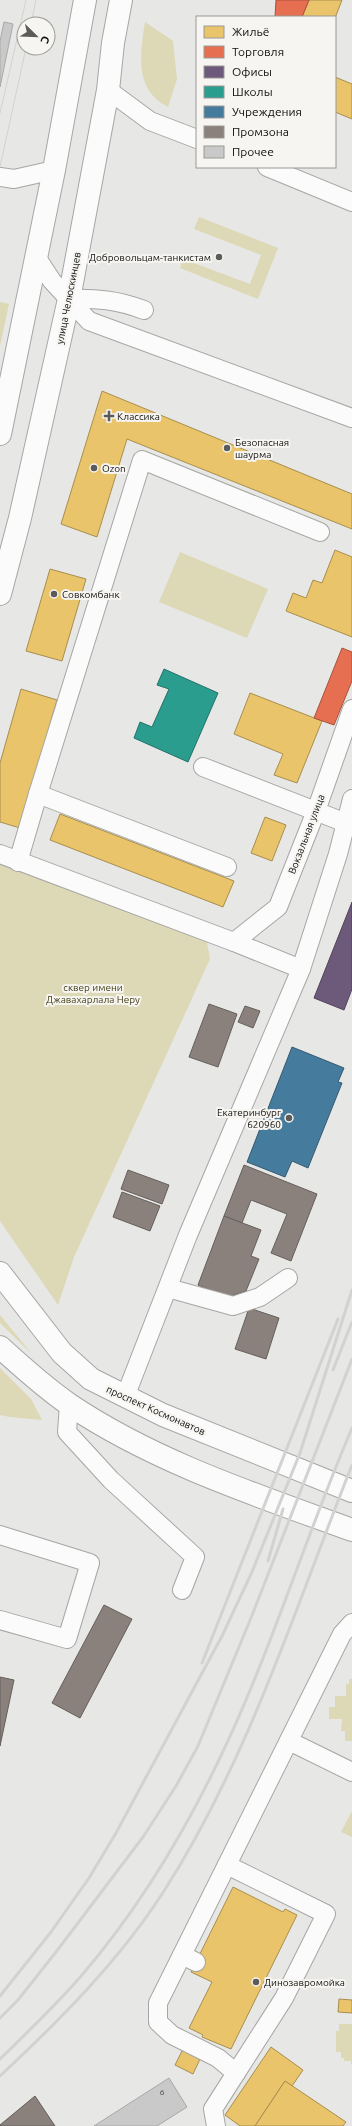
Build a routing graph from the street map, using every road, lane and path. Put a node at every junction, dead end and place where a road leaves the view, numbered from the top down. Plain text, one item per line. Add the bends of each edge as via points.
1 (85, 0) edge
2 (121, 0) edge
3 (108, 90) junction
4 (196, 139) edge
5 (269, 168) edge
6 (54, 170) junction
7 (0, 177) edge
8 (352, 202) edge
9 (36, 255) junction
10 (69, 299) junction
11 (144, 310) dead end
12 (352, 418) edge
13 (0, 434) edge
14 (320, 532) dead end
15 (0, 594) edge
16 (352, 709) edge
17 (203, 767) dead end
18 (38, 794) junction
19 (352, 799) edge
20 (316, 811) junction
21 (349, 831) edge
22 (0, 854) edge
23 (18, 862) junction
24 (226, 867) dead end
25 (234, 942) junction
26 (301, 969) junction
27 (0, 1273) edge
28 (288, 1278) dead end
29 (168, 1288) junction
30 (0, 1347) edge
31 (125, 1397) junction
32 (69, 1404) junction
33 (352, 1491) edge
34 (352, 1530) edge
35 (0, 1535) edge
36 (182, 1590) dead end
37 (0, 1620) edge
38 (352, 1623) edge
39 (289, 1740) junction
40 (352, 1772) edge
41 (227, 1865) junction
42 (236, 2073) junction
43 (216, 2126) edge

1 - 6 main road
2 - 3 main road, улица Челюскинцев
3 - 4 street via 150,121
3 - 10 main road, улица Челюскинцев
5 - 8 street
6 - 7 street via 14,179
6 - 9 main road
9 - 10 street via 52,281
9 - 13 main road
10 - 11 street via 98,298
10 - 12 street via 89,321
10 - 15 main road, улица Челюскинцев via 20,518
14 - 18 street via 142,460
16 - 20 street, Вокзальная улица
17 - 20 street
18 - 23 street
18 - 24 street
19 - 21 street
20 - 21 street
20 - 25 street, Вокзальная улица via 278,907
21 - 26 street via 338,854
22 - 23 street
23 - 25 street
25 - 26 street
26 - 29 street
27 - 31 main road, проспект Космонавтов via 71,1363 91,1379
28 - 29 street via 260,1297 233,1306
29 - 31 street
30 - 32 main road
31 - 33 main road, проспект Космонавтов via 170,1418
32 - 34 main road via 109,1428 184,1466
32 - 36 street via 67,1432 111,1480 196,1557
35 - 37 street via 90,1563 68,1638
38 - 39 street via 342,1634
39 - 40 street
39 - 41 street
41 - 42 street via 193,1951 158,2003 158,2022 172,2035 218,2058
41 - 42 street via 326,1914 284,1998
42 - 43 street via 213,2110

